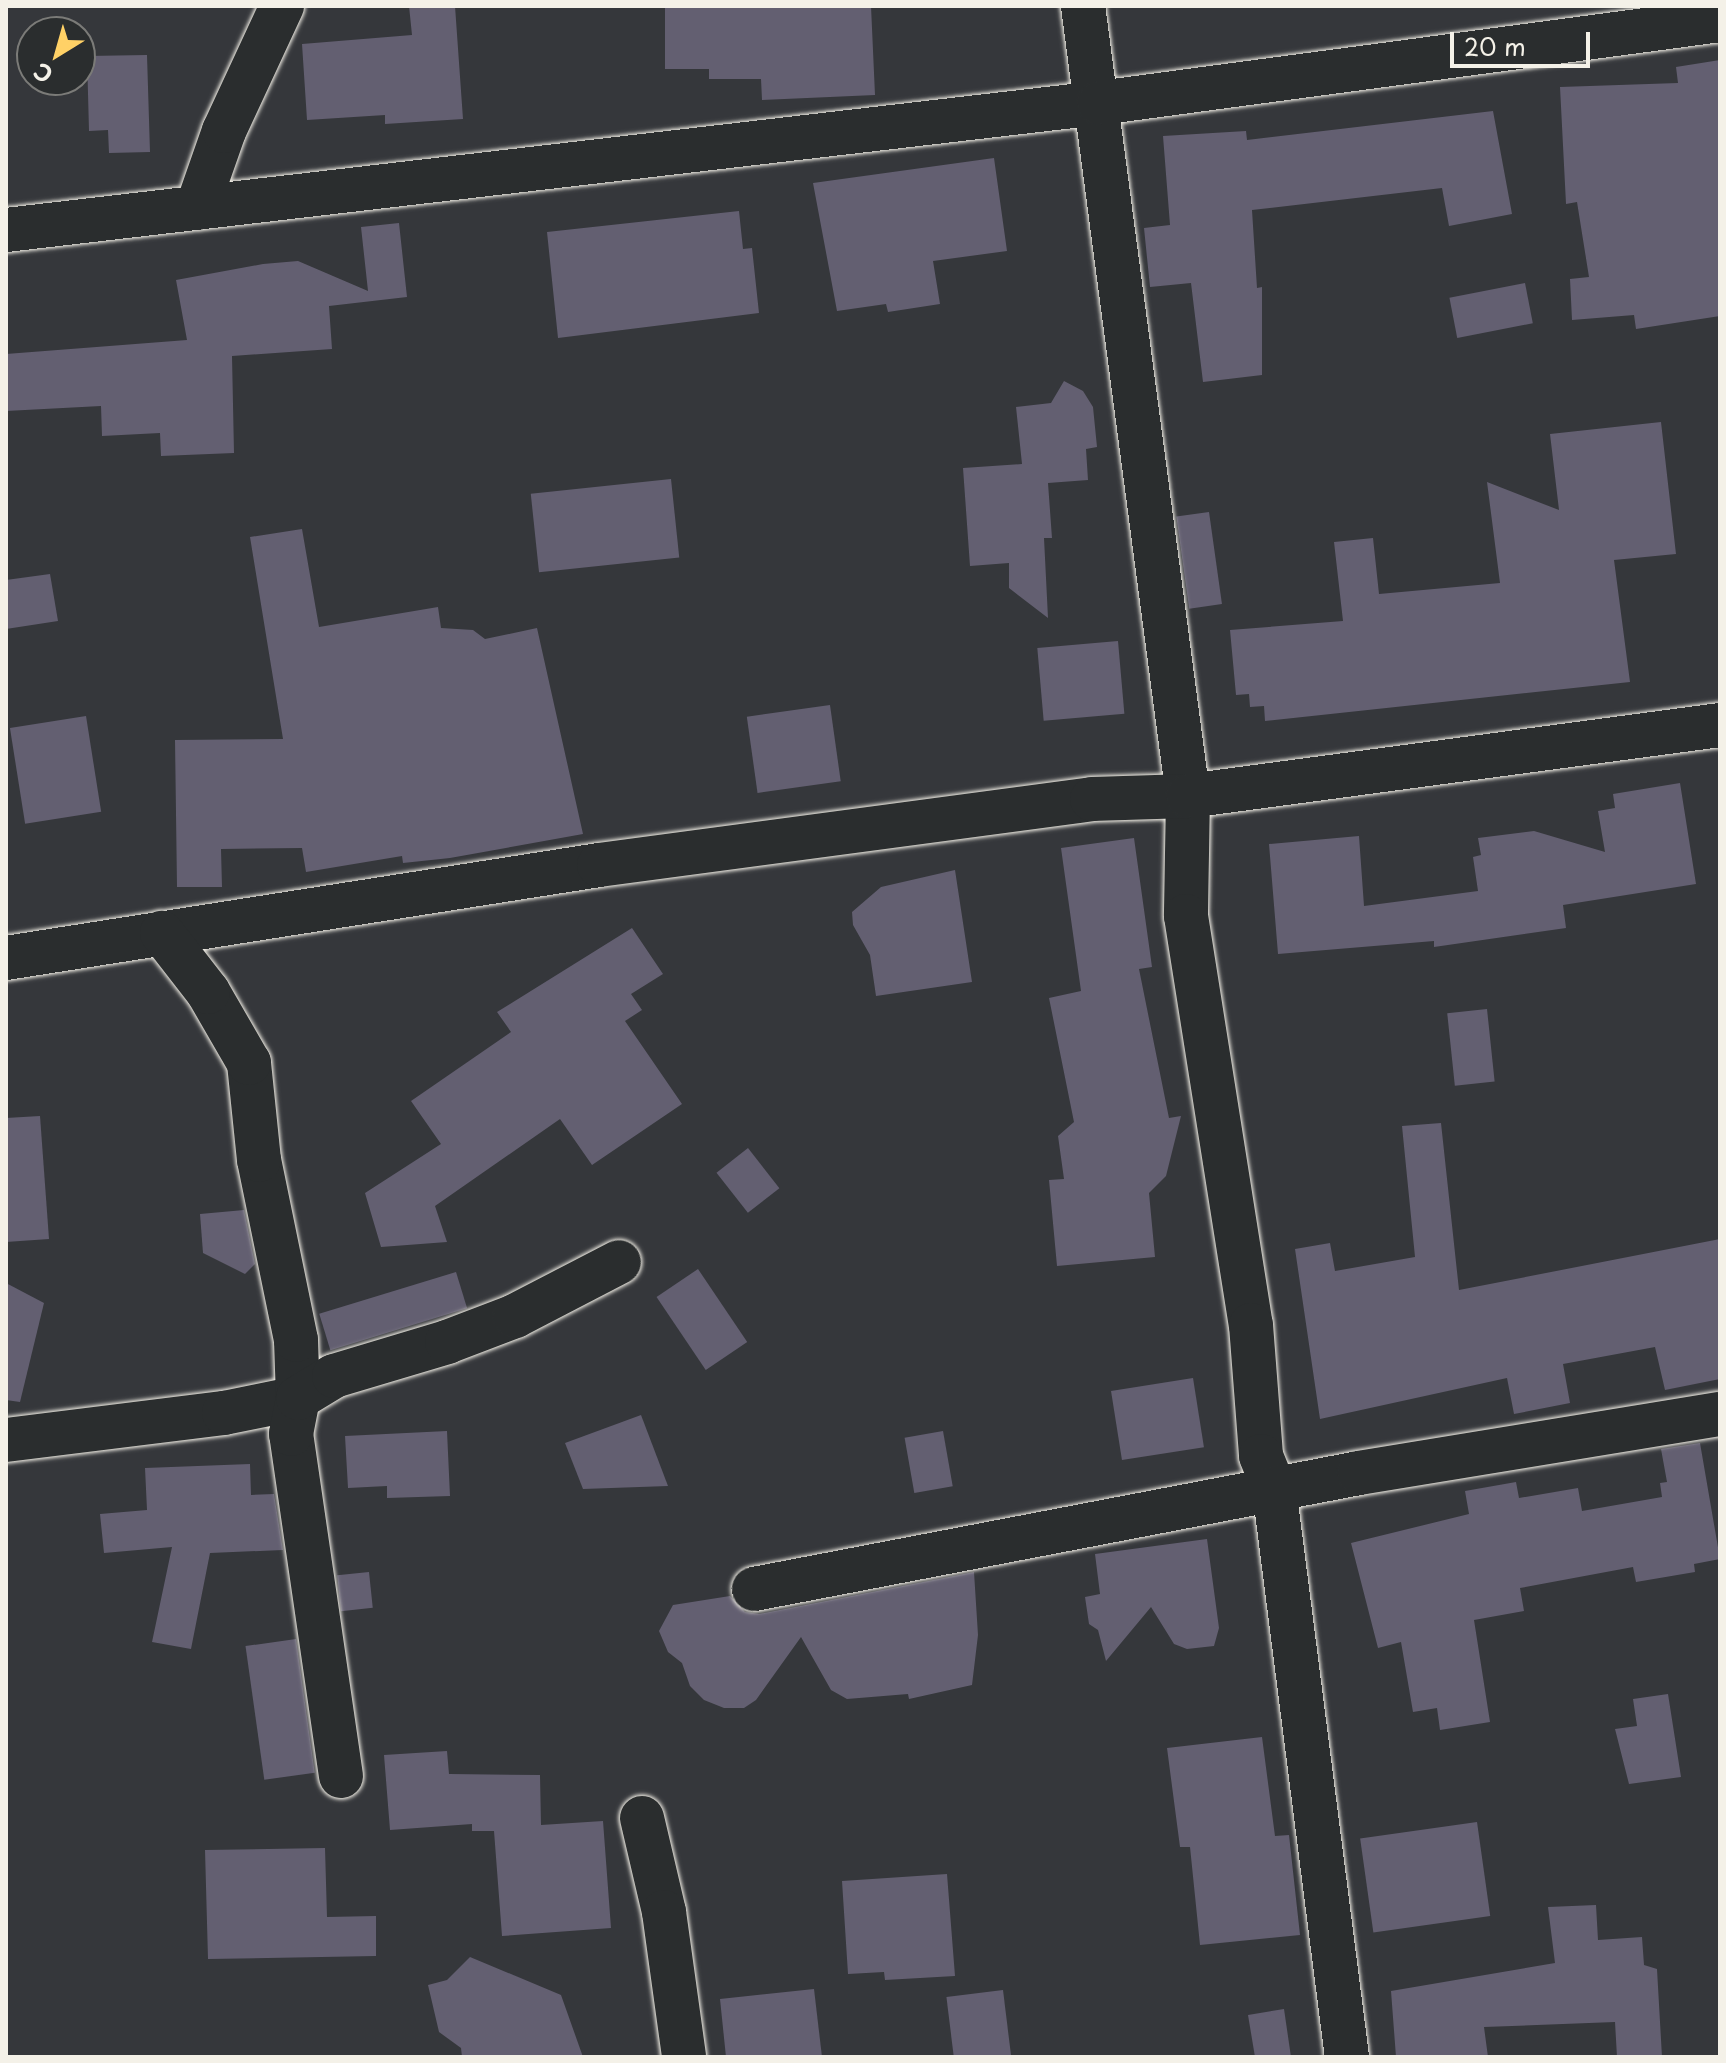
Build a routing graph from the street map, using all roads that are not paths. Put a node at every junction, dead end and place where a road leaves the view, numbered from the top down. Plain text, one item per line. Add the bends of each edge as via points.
1 (282, 6) edge
2 (1083, 6) edge
3 (1720, 20) edge
4 (1099, 103) junction
5 (197, 208) junction
6 (6, 230) edge
7 (1720, 725) edge
8 (1188, 796) junction
9 (162, 933) junction
10 (6, 958) edge
11 (619, 1262) dead end
12 (298, 1398) junction
13 (1720, 1414) edge
14 (6, 1440) edge
15 (1274, 1488) junction
16 (754, 1589) dead end
17 (341, 1776) dead end
18 (642, 1818) dead end
19 (684, 2057) edge
20 (1347, 2057) edge

1 - 5 street via 224,131
2 - 4 street
3 - 4 street
4 - 5 street
4 - 8 street
5 - 6 street
7 - 8 street
8 - 9 street via 1077,801 599,865
8 - 15 street via 1186,916 1251,1325 1261,1456
9 - 10 street
9 - 12 street via 208,992 249,1063 259,1160 296,1340
11 - 12 street via 515,1316 334,1376
12 - 14 street via 224,1413
12 - 17 street via 291,1434
13 - 15 street
15 - 16 street
15 - 20 street
18 - 19 street via 664,1912

